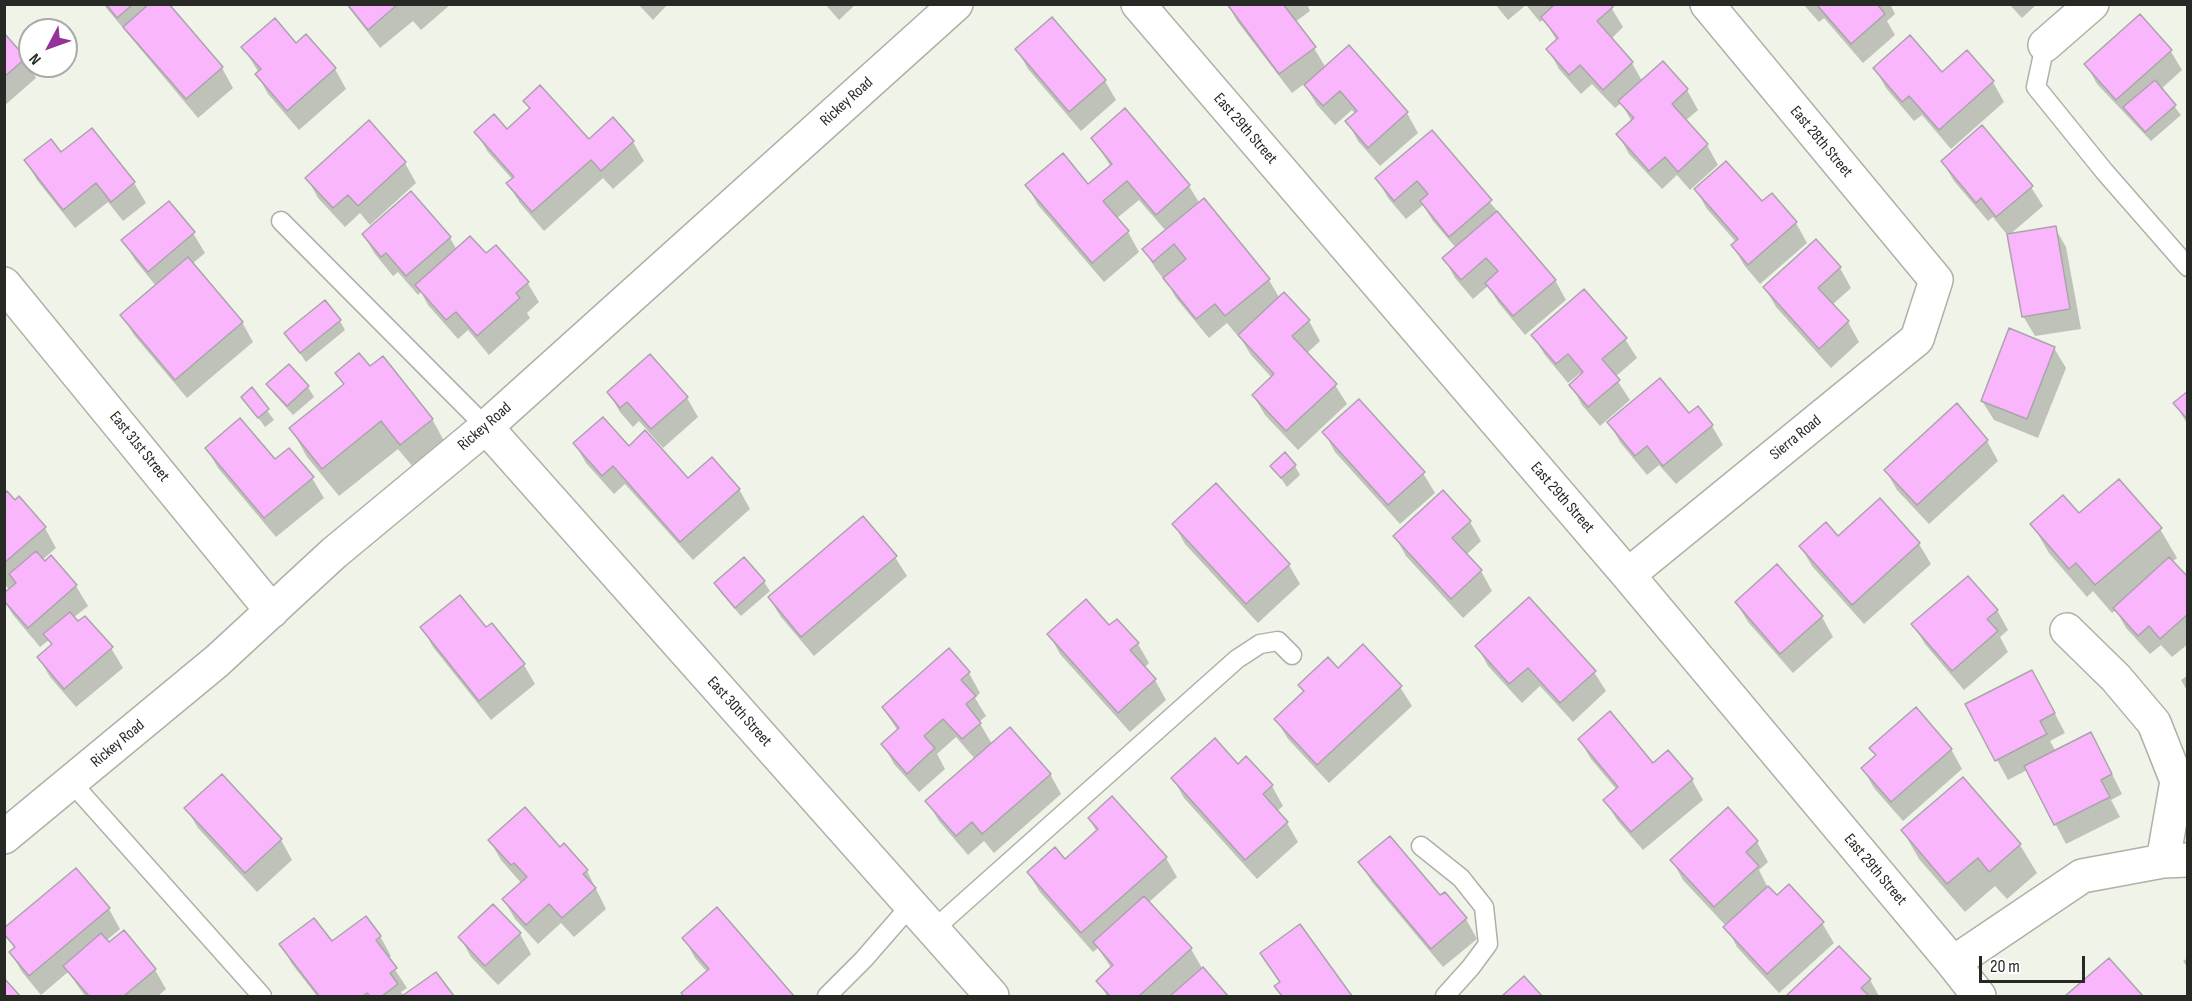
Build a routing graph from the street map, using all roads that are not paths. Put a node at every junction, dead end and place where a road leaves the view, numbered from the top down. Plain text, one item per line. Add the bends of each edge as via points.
1 (956, 4) edge
2 (1138, 4) edge
3 (1707, 4) edge
4 (2092, 4) edge
5 (2045, 45) joint
6 (280, 221) dead end
7 (2187, 267) edge
8 (1936, 280) joint
9 (4, 284) edge
10 (486, 427) junction
11 (1628, 575) junction
12 (272, 611) junction
13 (2067, 630) dead end
14 (1292, 655) dead end
15 (72, 783) junction
16 (4, 837) edge
17 (1421, 846) dead end
18 (2175, 861) edge
19 (911, 905) junction
20 (933, 930) junction
21 (1953, 963) junction
22 (262, 996) edge
23 (827, 996) edge
24 (992, 996) edge
25 (1445, 996) edge
26 (1979, 996) edge

1 - 10 street, Rickey Road
2 - 11 street, East 29th Street
3 - 8 street, East 28th Street
4 - 5 street
5 - 7 lane via 2036,87
6 - 10 lane
8 - 11 street, Sierra Road via 1917,339
9 - 12 street, East 31st Street
10 - 12 street, Rickey Road via 334,553
10 - 19 street, East 30th Street
11 - 21 street, East 29th Street
12 - 15 street, Rickey Road
13 - 18 street via 2154,723 2177,781
14 - 20 lane via 1278,641 1260,644 1237,659
15 - 16 street, Rickey Road
15 - 22 lane
17 - 25 lane via 1461,878 1484,907 1488,944
18 - 21 street via 2082,876
19 - 20 street, East 30th Street
19 - 23 lane
20 - 24 street, East 30th Street
21 - 26 street, East 29th Street

